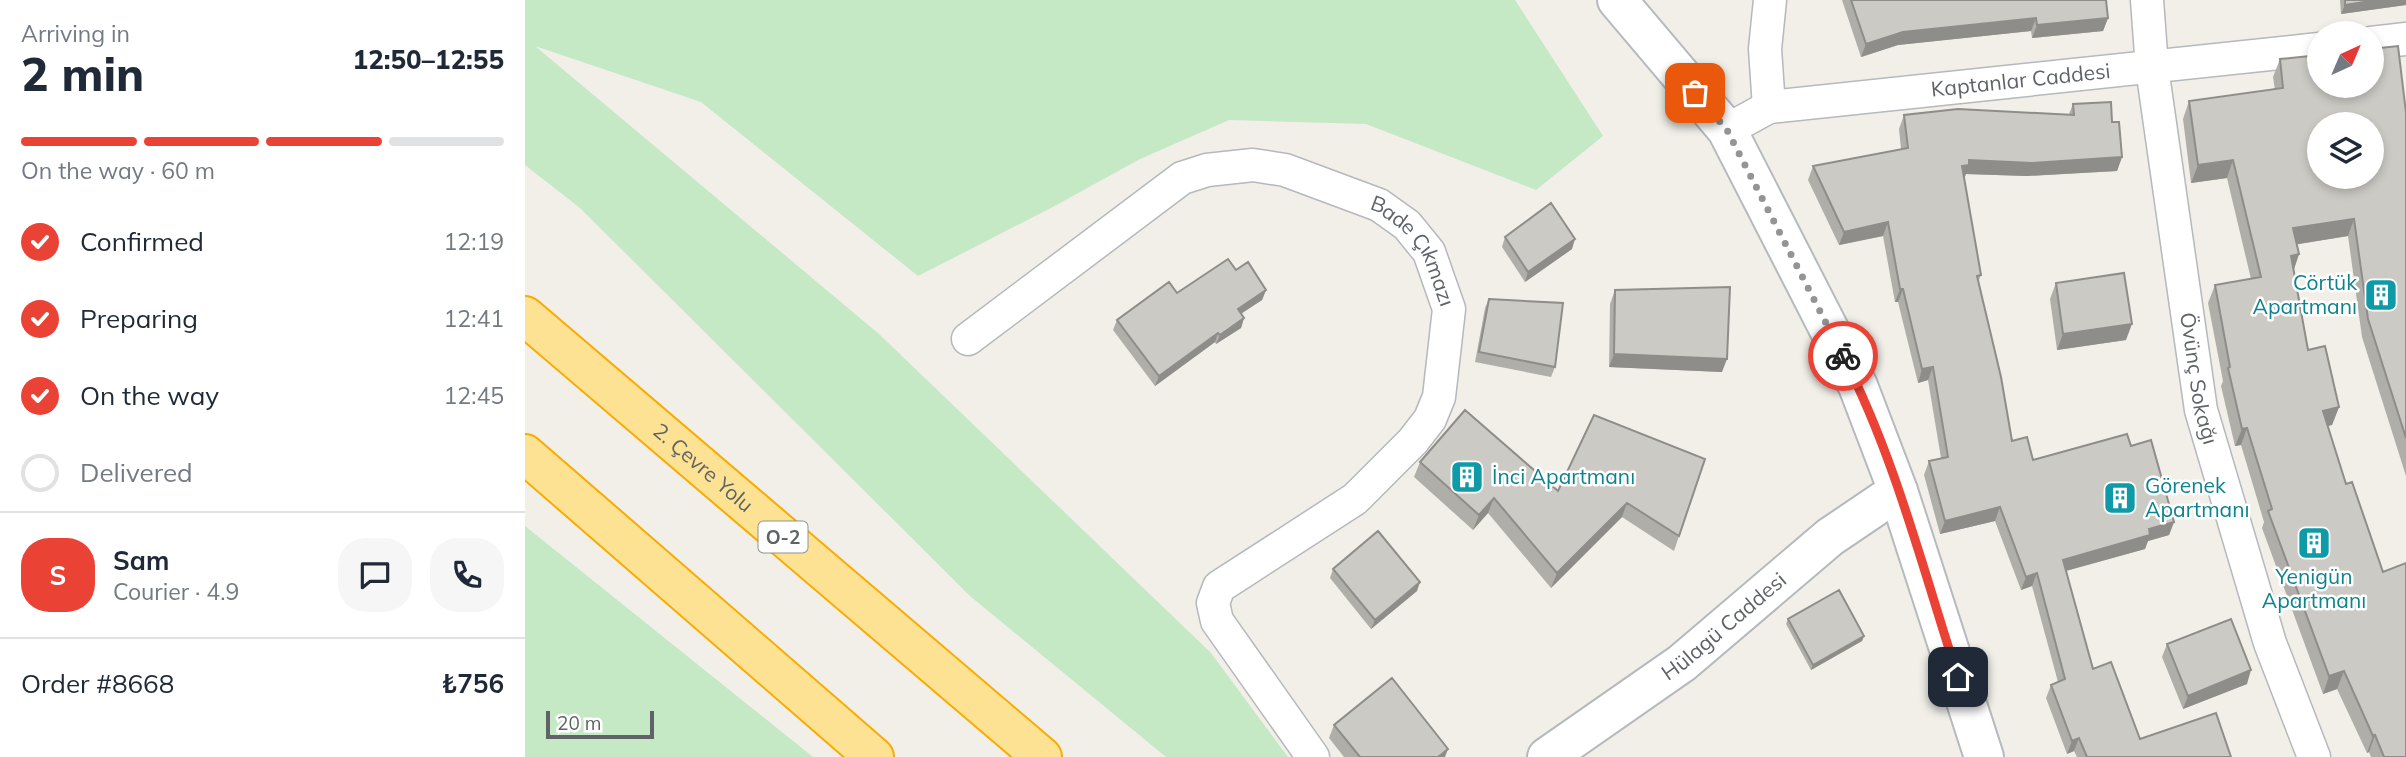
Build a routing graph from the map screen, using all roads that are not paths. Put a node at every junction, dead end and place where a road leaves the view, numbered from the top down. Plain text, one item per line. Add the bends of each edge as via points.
1 (1616, 0) edge
2 (1770, 0) edge
3 (2147, 0) edge
4 (2406, 39) edge
5 (2384, 42) edge
6 (2307, 50) edge
7 (2152, 68) junction
8 (1769, 107) junction
9 (1727, 130) junction
10 (525, 316) edge
11 (968, 339) dead end
12 (525, 454) edge
13 (1898, 491) junction
14 (874, 757) edge
15 (1042, 757) edge
16 (1313, 757) edge
17 (1547, 757) edge
18 (1984, 757) edge
19 (2314, 757) edge

1 - 9 main road
2 - 8 street via 1765,49
3 - 7 street, Övünç Sokağı
4 - 5 street
6 - 7 street, Kaptanlar Caddesi
7 - 8 street, Kaptanlar Caddesi
7 - 19 street, Övünç Sokağı via 2201,410 2270,643
8 - 9 street, Kaptanlar Caddesi
9 - 13 main road via 1859,386
10 - 15 highway, 2. Çevre Yolu / O-2
11 - 16 street, Bade Çıkmazı via 1182,178 1207,170 1253,165 1285,170 1379,205 1407,225 1429,253 1449,309 1439,397 1430,419 1355,499 1219,587 1213,603 1217,621
12 - 14 highway
13 - 17 main road, Hülagü Caddesi via 1830,537 1682,663
13 - 18 main road

